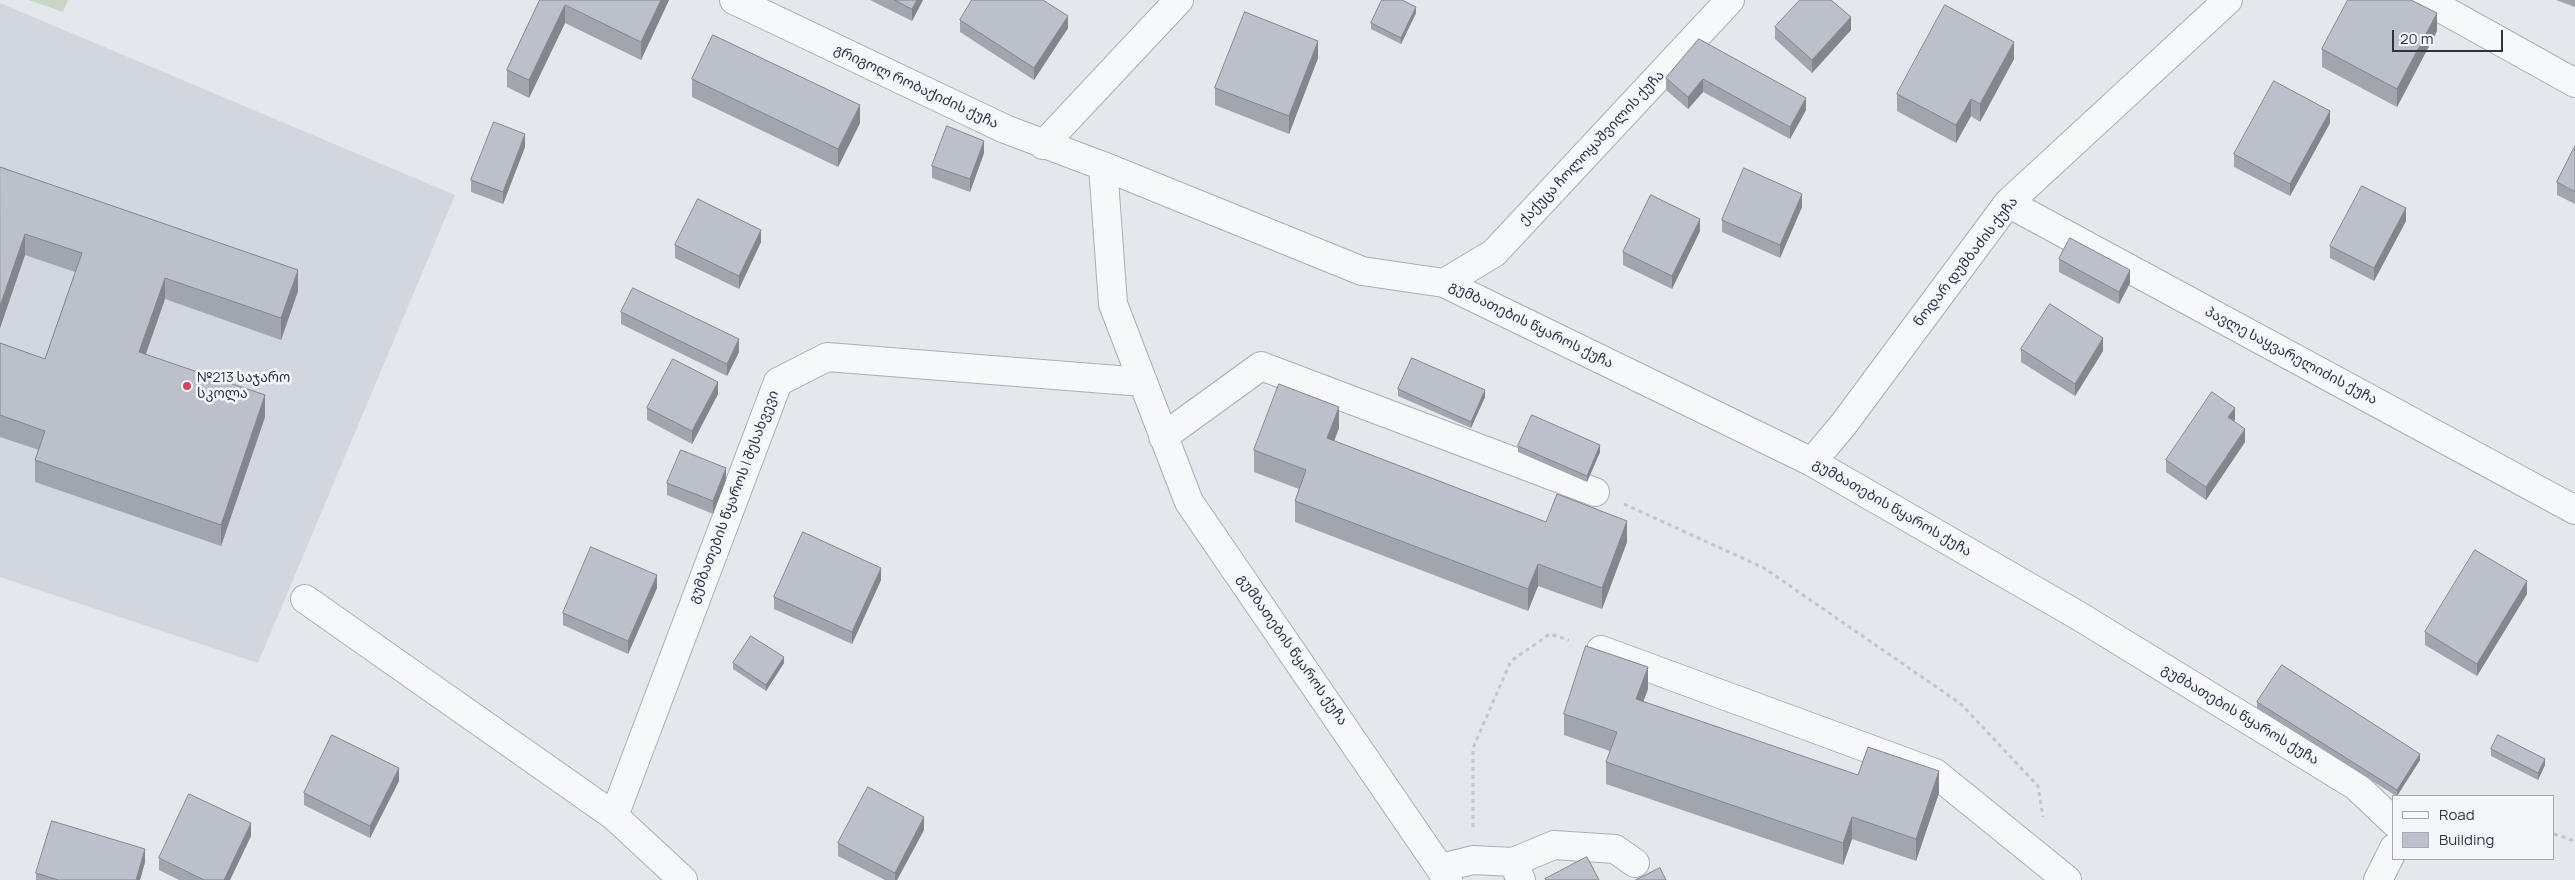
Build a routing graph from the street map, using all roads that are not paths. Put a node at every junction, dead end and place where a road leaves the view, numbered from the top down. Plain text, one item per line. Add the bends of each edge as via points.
1 (734, 0) edge
2 (1179, 0) edge
3 (1730, 0) edge
4 (2228, 0) edge
5 (2426, 0) edge
6 (2575, 83) edge
7 (1043, 145) junction
8 (1103, 166) junction
9 (2008, 203) junction
10 (1444, 283) junction
11 (1143, 382) junction
12 (1163, 437) junction
13 (1812, 462) junction
14 (1595, 492) road end
15 (2575, 510) edge
16 (305, 599) dead end
17 (1601, 650) edge
18 (614, 816) junction
19 (2392, 820) edge
20 (2392, 852) edge
21 (1635, 863) dead end
22 (1517, 871) edge
23 (2058, 873) edge
24 (1445, 874) edge
25 (683, 880) edge
26 (2378, 880) edge

1 - 7 street, გრიგოლ რობაქიძის ქუჩა
2 - 7 street
3 - 10 street, ქაქუცა ჩოლოყაშვილის ქუჩა via 1494,253
4 - 9 street, ნოდარ დუმბაძის ქუჩა
5 - 6 street
7 - 8 street, გრიგოლ რობაქიძის ქუჩა
8 - 10 street, გუმბათების წყაროს ქუჩა via 1362,270
8 - 11 street, გუმბათების წყაროს ქუჩა via 1113,304
9 - 13 street, ნოდარ დუმბაძის ქუჩა
9 - 15 street, პავლე საყვარელიძის ქუჩა
10 - 13 street, გუმბათების წყაროს ქუჩა
11 - 12 street, გუმბათების წყაროს ქუჩა
11 - 18 street, გუმბათების წყაროს I შესახვევი via 827,357 778,382
12 - 14 street via 1261,366
12 - 24 street, გუმბათების წყაროს ქუჩა via 1189,502
13 - 19 street, გუმბათების წყაროს ქუჩა via 2079,616 2356,786
16 - 18 street
17 - 23 street via 1935,773
18 - 25 street
20 - 26 street
21 - 22 street via 1615,848 1554,845
22 - 24 street via 1473,860

